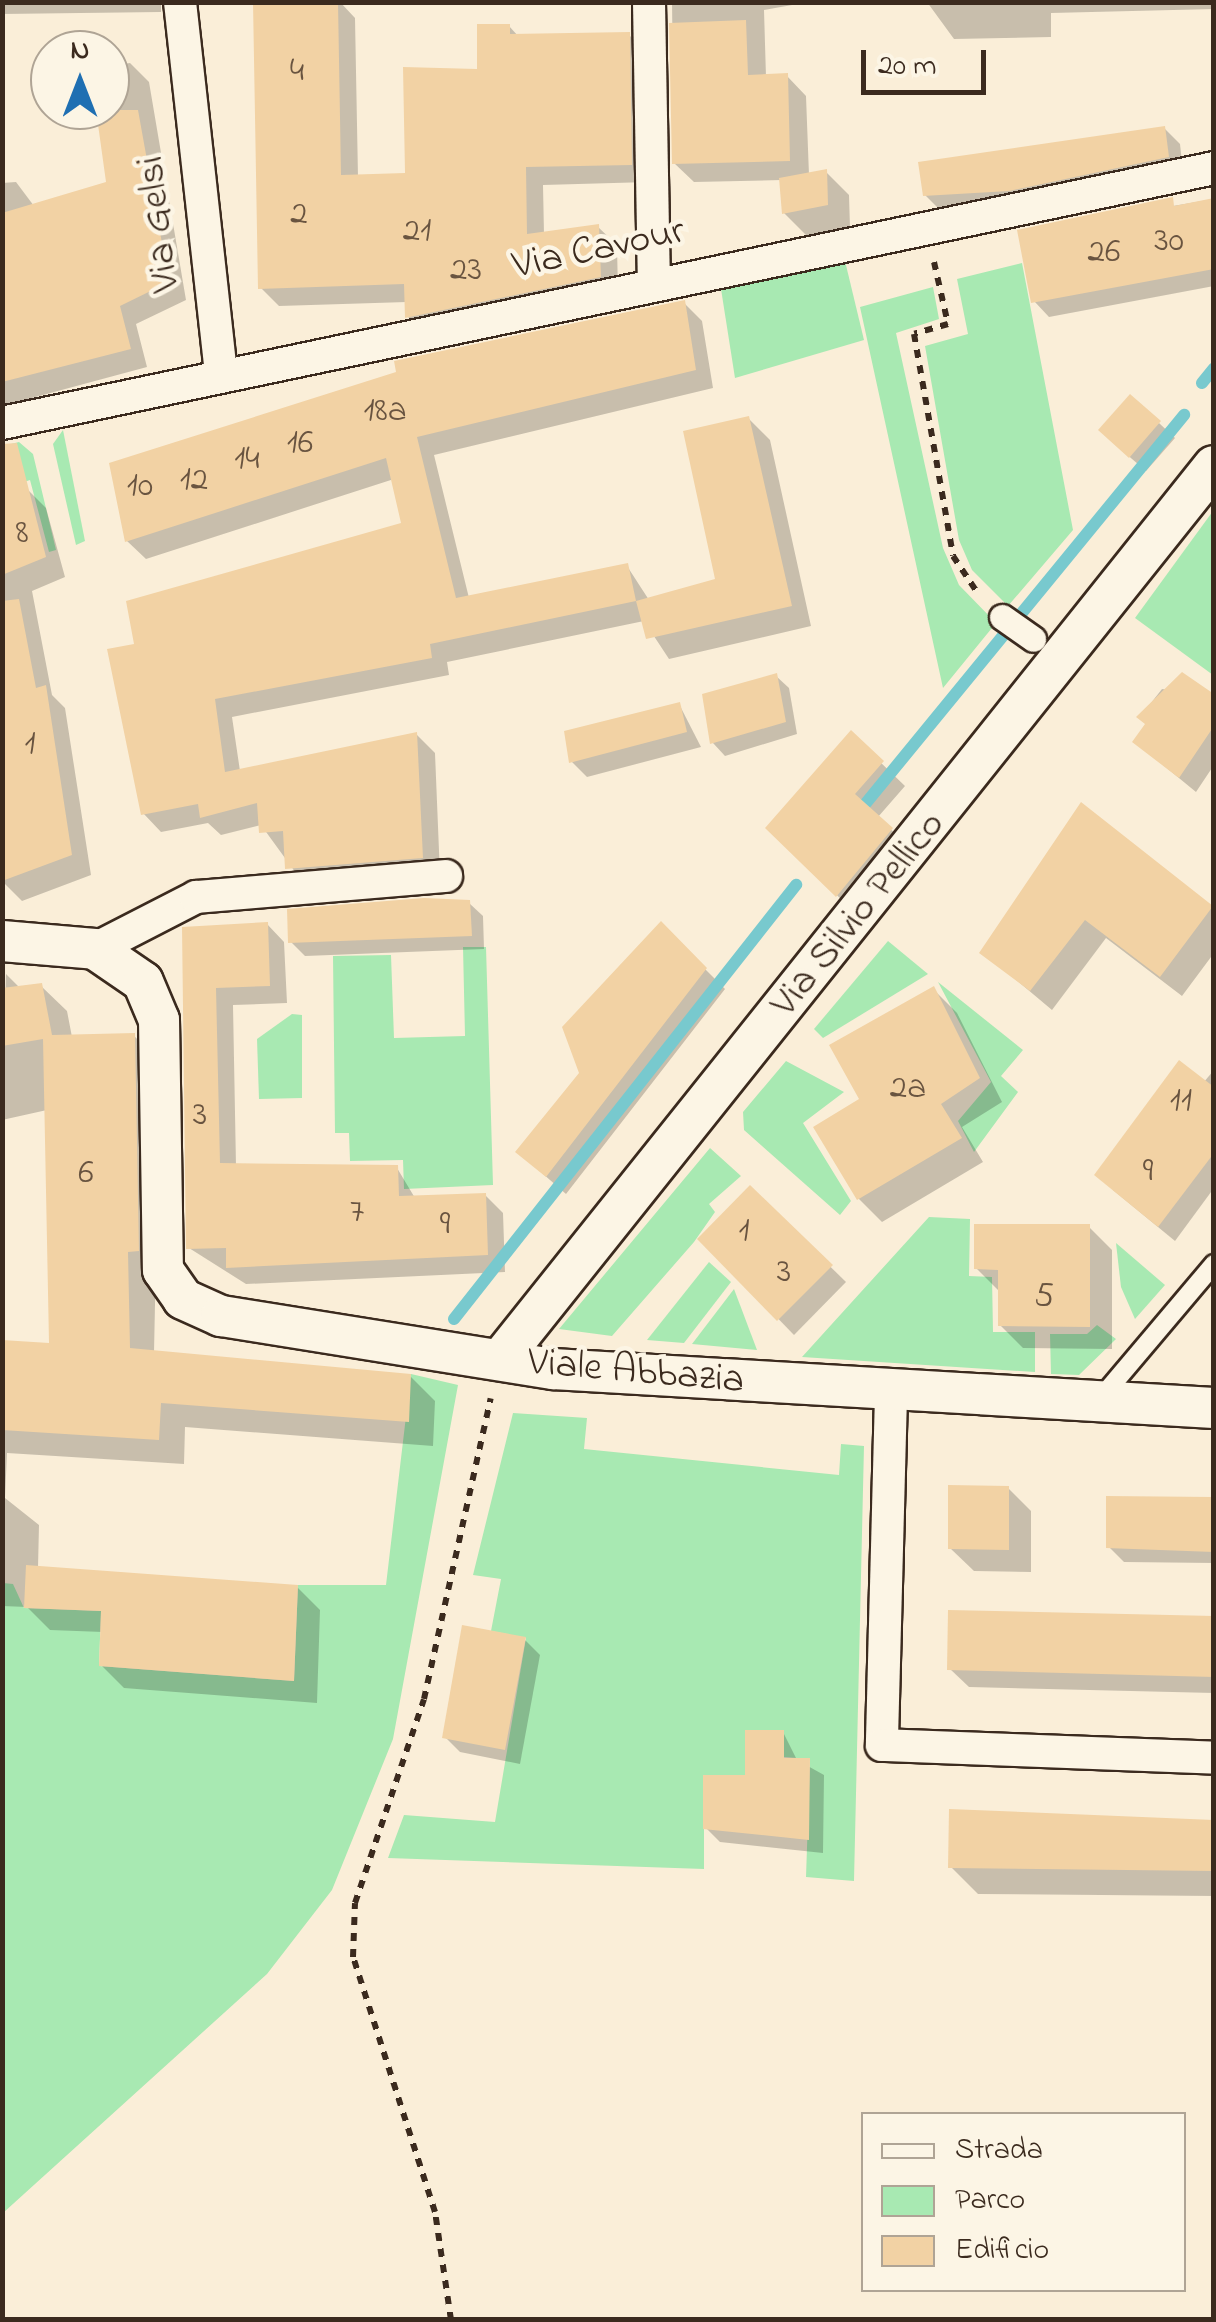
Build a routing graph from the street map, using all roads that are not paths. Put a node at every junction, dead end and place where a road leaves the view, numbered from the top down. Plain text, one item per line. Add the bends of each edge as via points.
1 (180, 2) edge
2 (649, 2) edge
3 (1214, 168) edge
4 (654, 282) junction
5 (221, 375) junction
6 (2, 423) edge
7 (1214, 466) edge
8 (1002, 617) road end
9 (1033, 639) dead end
10 (446, 876) dead end
11 (2, 941) edge
12 (95, 948) junction
13 (1214, 1264) edge
14 (500, 1360) junction
15 (891, 1395) junction
16 (1097, 1403) junction
17 (1214, 1408) edge
18 (1214, 1758) edge

1 - 5 street, Via Gelsi
2 - 4 street
3 - 4 street, Via Cavour
4 - 5 street, Via Cavour
5 - 6 street, Via Cavour
7 - 14 street, Via Silvio Pellico
8 - 9 street
10 - 12 street via 196,898
11 - 12 street
12 - 14 street, Viale Abbazia via 142,982 159,1020 163,1270 183,1299 221,1316
13 - 16 lane
14 - 15 street, Viale Abbazia
15 - 16 street, Viale Abbazia
15 - 18 street via 882,1744
16 - 17 street, Viale Abbazia

